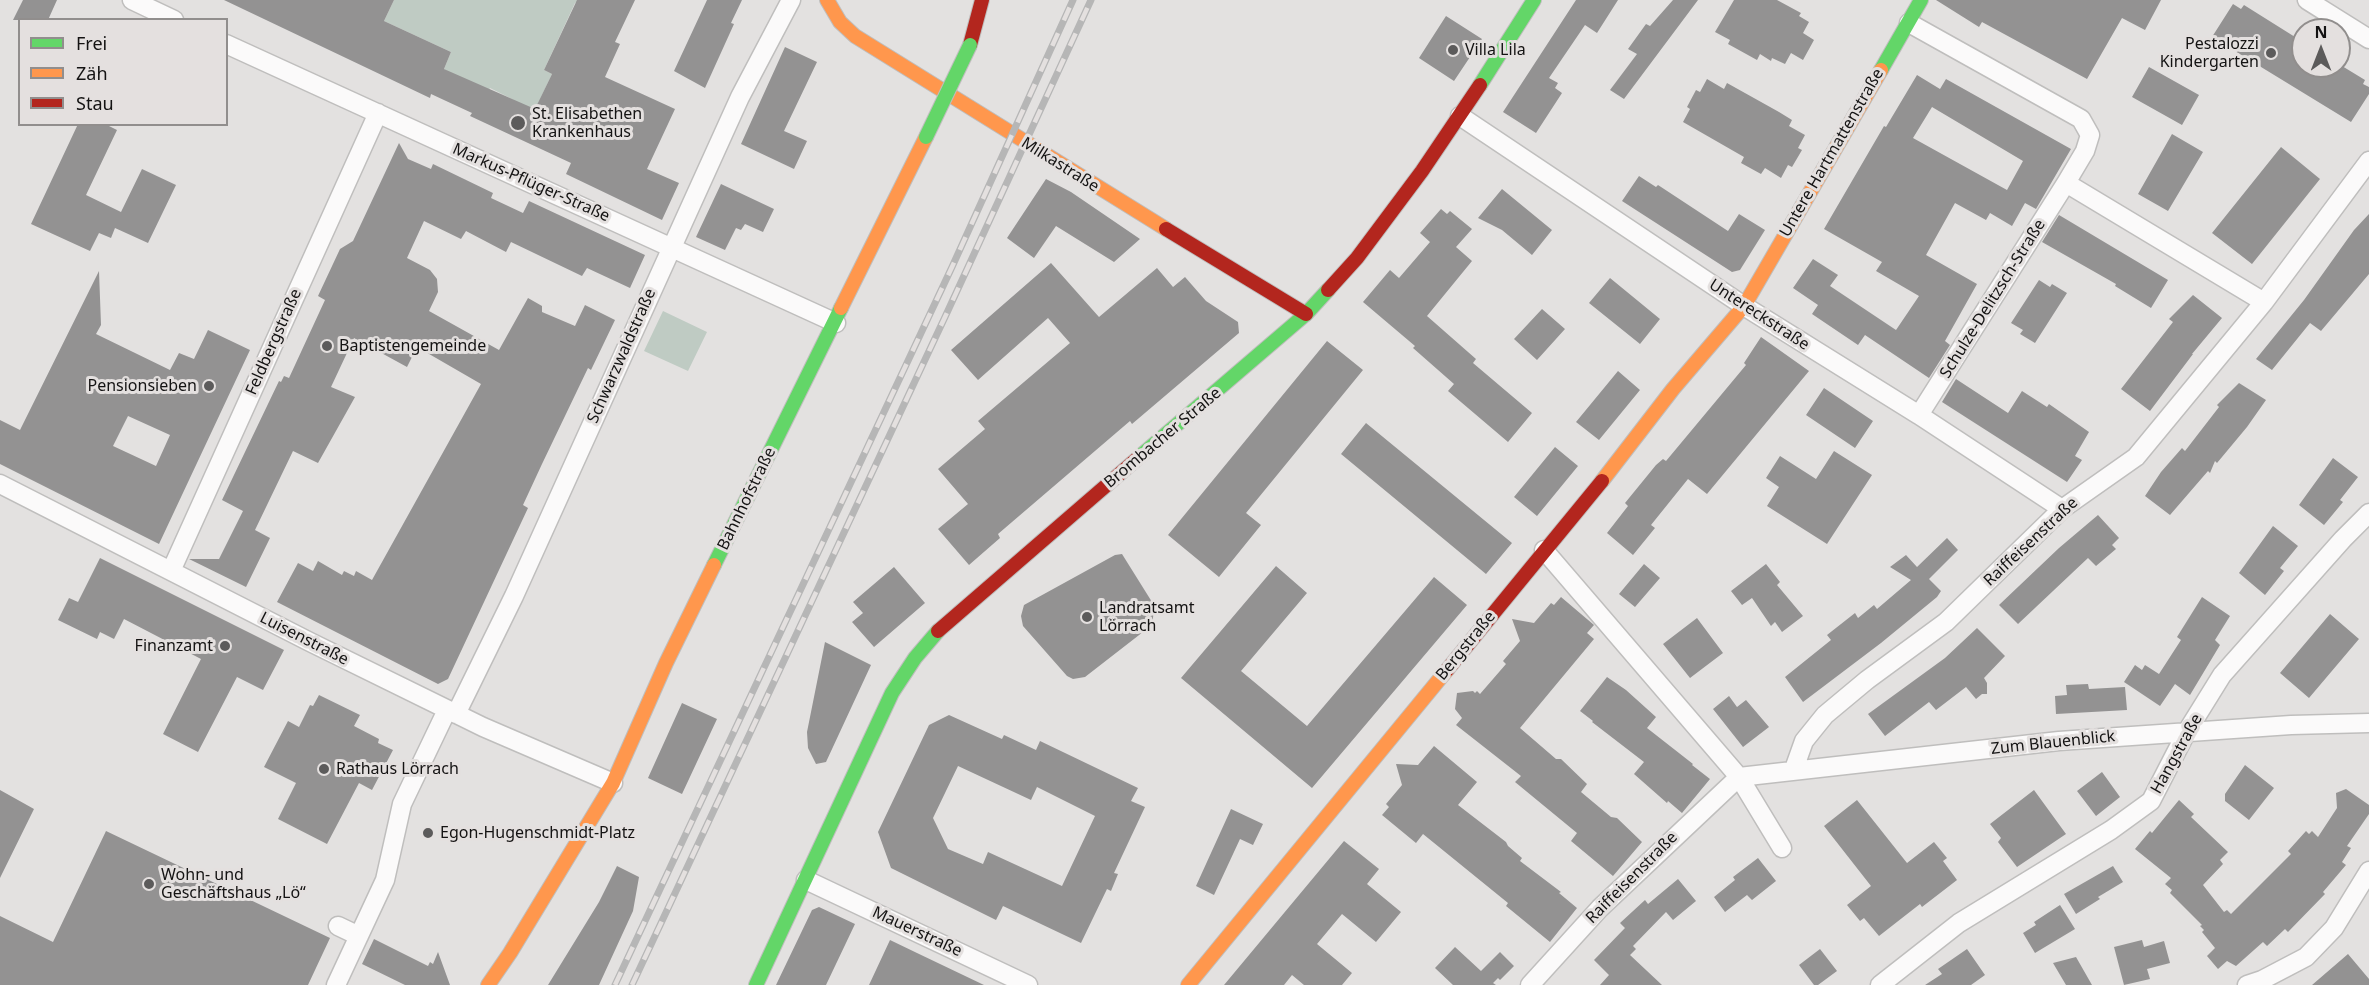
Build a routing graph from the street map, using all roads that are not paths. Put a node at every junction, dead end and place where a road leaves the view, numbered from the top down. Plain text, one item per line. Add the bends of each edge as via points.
1 (132, 0) edge
2 (791, 0) edge
3 (827, 0) edge
4 (982, 0) edge
5 (1534, 0) edge
6 (1921, 0) edge
7 (2307, 0) edge
8 (170, 18) edge
9 (1909, 23) junction
10 (2369, 39) edge
11 (228, 45) edge
12 (378, 113) junction
13 (1460, 116) junction
14 (2369, 161) edge
15 (2066, 183) junction
16 (671, 247) junction
17 (2264, 302) junction
18 (1744, 306) junction
19 (1306, 314) junction
20 (836, 323) junction
21 (1919, 415) junction
22 (0, 484) edge
23 (2061, 509) junction
24 (2369, 513) edge
25 (1544, 550) junction
26 (171, 571) junction
27 (452, 712) junction
28 (2369, 723) edge
29 (2186, 733) junction
30 (1794, 769) junction
31 (1739, 777) junction
32 (613, 783) junction
33 (1782, 848) dead end
34 (2369, 871) edge
35 (806, 880) junction
36 (338, 926) dead end
37 (359, 936) junction
38 (336, 985) edge
39 (488, 985) edge
40 (756, 985) edge
41 (1028, 985) edge
42 (1188, 985) edge
43 (1530, 985) edge
44 (1880, 985) edge
45 (2247, 985) edge

1 - 8 street
2 - 16 street, Schwarzwaldstraße via 740,98
3 - 19 main road, Milkastraße via 840,22 855,36
4 - 20 main road, Bahnhofstraße, bridge via 970,45
5 - 13 main road, Brombacher Straße
6 - 9 main road, Untere Hartmattenstraße
7 - 10 street
9 - 15 street, Schulze-Delitzsch-Straße via 2081,119 2090,135
9 - 18 main road, Untere Hartmattenstraße
11 - 12 street, Markus-Pflüger-Straße
12 - 16 street, Markus-Pflüger-Straße
12 - 26 street, Feldbergstraße
13 - 18 street, Untereckstraße
13 - 19 main road, Brombacher Straße via 1364,250
14 - 17 street, Raiffeisenstraße
15 - 17 street
15 - 21 street, Schulze-Delitzsch-Straße
16 - 20 street, Markus-Pflüger-Straße
16 - 27 street, Schwarzwaldstraße via 514,596
17 - 23 street, Raiffeisenstraße via 2136,458
18 - 21 street, Untereckstraße
18 - 25 main road, Bergstraße
19 - 35 main road, Brombacher Straße via 935,635 892,693
20 - 32 main road, Bahnhofstraße via 666,663
21 - 23 street, Untereckstraße
22 - 26 street, Luisenstraße
23 - 30 street, Raiffeisenstraße via 1946,621 1825,716 1804,741
24 - 29 street, Hangstraße via 2222,675
25 - 31 street
25 - 42 main road, Bergstraße
26 - 27 street, Luisenstraße
27 - 32 street, Luisenstraße
27 - 37 street, Schwarzwaldstraße via 402,804 385,880
28 - 29 street, Zum Blauenblick via 2291,724
29 - 30 street, Zum Blauenblick via 2059,741
29 - 44 street, Hangstraße via 2151,801 2111,830 1959,923
30 - 31 street, Zum Blauenblick
31 - 33 street
31 - 43 street, Raiffeisenstraße via 1600,908
32 - 39 main road, Bahnhofstraße
34 - 45 street via 2334,928 2306,957
35 - 40 main road, Brombacher Straße
35 - 41 street, Mauerstraße
36 - 37 street
37 - 38 street, Schwarzwaldstraße

